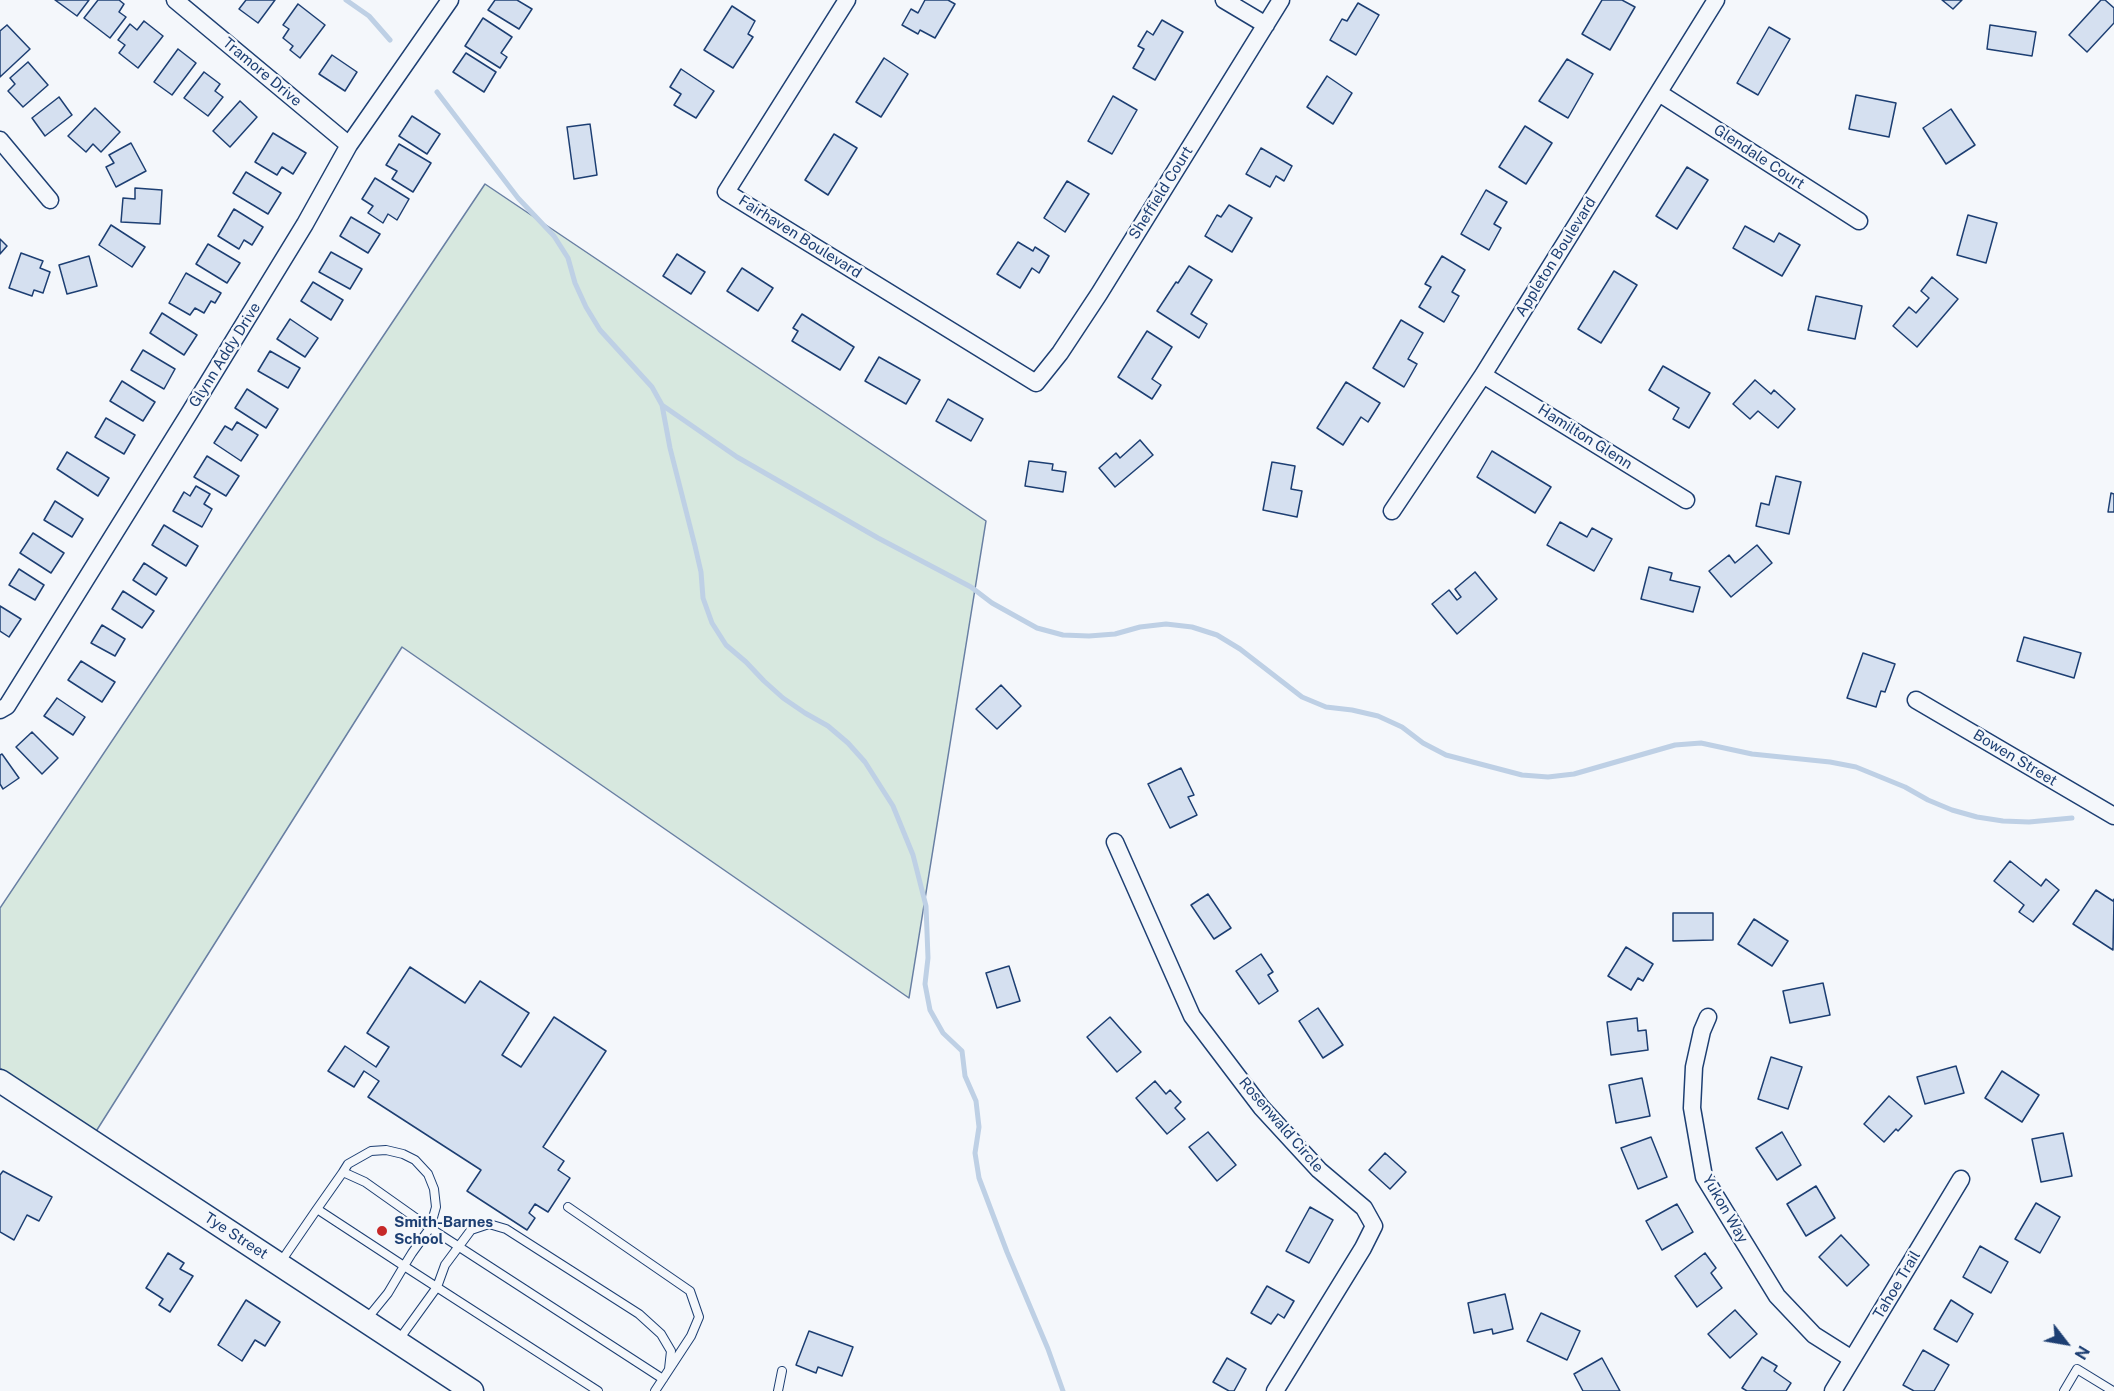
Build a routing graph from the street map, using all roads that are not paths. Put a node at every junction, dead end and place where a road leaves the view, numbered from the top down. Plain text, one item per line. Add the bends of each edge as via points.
1 (175, 0) edge
2 (450, 0) edge
3 (847, 0) edge
4 (1224, 0) edge
5 (1281, 0) edge
6 (1716, 0) edge
7 (1266, 25) junction
8 (1659, 93) junction
9 (0, 140) edge
10 (349, 145) junction
11 (50, 200) dead end
12 (1859, 221) dead end
13 (1483, 375) junction
14 (1036, 383) joint
15 (1686, 500) dead end
16 (1392, 511) dead end
17 (1916, 700) dead end
18 (0, 710) edge
19 (2114, 816) edge
20 (1115, 842) dead end
21 (1708, 1017) dead end
22 (0, 1081) edge
23 (343, 1172) junction
24 (1961, 1179) dead end
25 (568, 1208) dead end
26 (317, 1209) junction
27 (430, 1228) junction
28 (459, 1247) junction
29 (279, 1264) junction
30 (404, 1266) junction
31 (437, 1287) junction
32 (365, 1321) junction
33 (398, 1342) junction
34 (1852, 1359) junction
35 (669, 1369) junction
36 (782, 1371) dead end
37 (663, 1379) junction
38 (472, 1391) edge
39 (598, 1391) edge
40 (655, 1391) edge
41 (778, 1391) edge
42 (1275, 1391) edge
43 (1833, 1391) edge
44 (2064, 1391) edge
45 (2113, 1391) edge

1 - 10 street, Tramore Drive
2 - 10 street, Glynn Addy Drive
3 - 14 street, Fairhaven Boulevard via 726,192
4 - 7 street
5 - 7 street, Sheffield Court
6 - 8 street, Appleton Boulevard
7 - 14 street, Sheffield Court via 1099,294
8 - 12 street, Glendale Court
8 - 13 street, Appleton Boulevard
9 - 11 street
10 - 18 street, Glynn Addy Drive via 190,412 7,705
13 - 15 street, Hamilton Glenn
13 - 16 street, Appleton Boulevard
17 - 19 street, Bowen Street
20 - 42 street, Rosenwald Circle via 1192,1016 1261,1107 1319,1170 1364,1208 1374,1226
21 - 34 street, Yukon Way via 1694,1067 1692,1108 1704,1177 1778,1296 1814,1335
22 - 29 street, Tye Street
23 - 26 lane
23 - 27 lane via 365,1182
23 - 27 lane via 348,1164 371,1151 386,1150 415,1160 428,1174 434,1189 436,1207
24 - 34 street, Tahoe Trail
25 - 35 lane via 690,1291 699,1317
26 - 29 lane
26 - 30 lane
27 - 28 lane
27 - 30 lane
28 - 31 lane via 445,1265
28 - 35 lane via 471,1230 489,1224 506,1229 639,1314 661,1334 671,1351
28 - 37 lane
29 - 32 street, Tye Street
30 - 31 lane
30 - 32 lane
31 - 33 lane
31 - 39 lane
32 - 33 street, Tye Street
33 - 38 street, Tye Street
34 - 43 street, Tahoe Trail
35 - 37 lane
36 - 41 lane
37 - 40 lane
44 - 45 lane via 2078,1369

